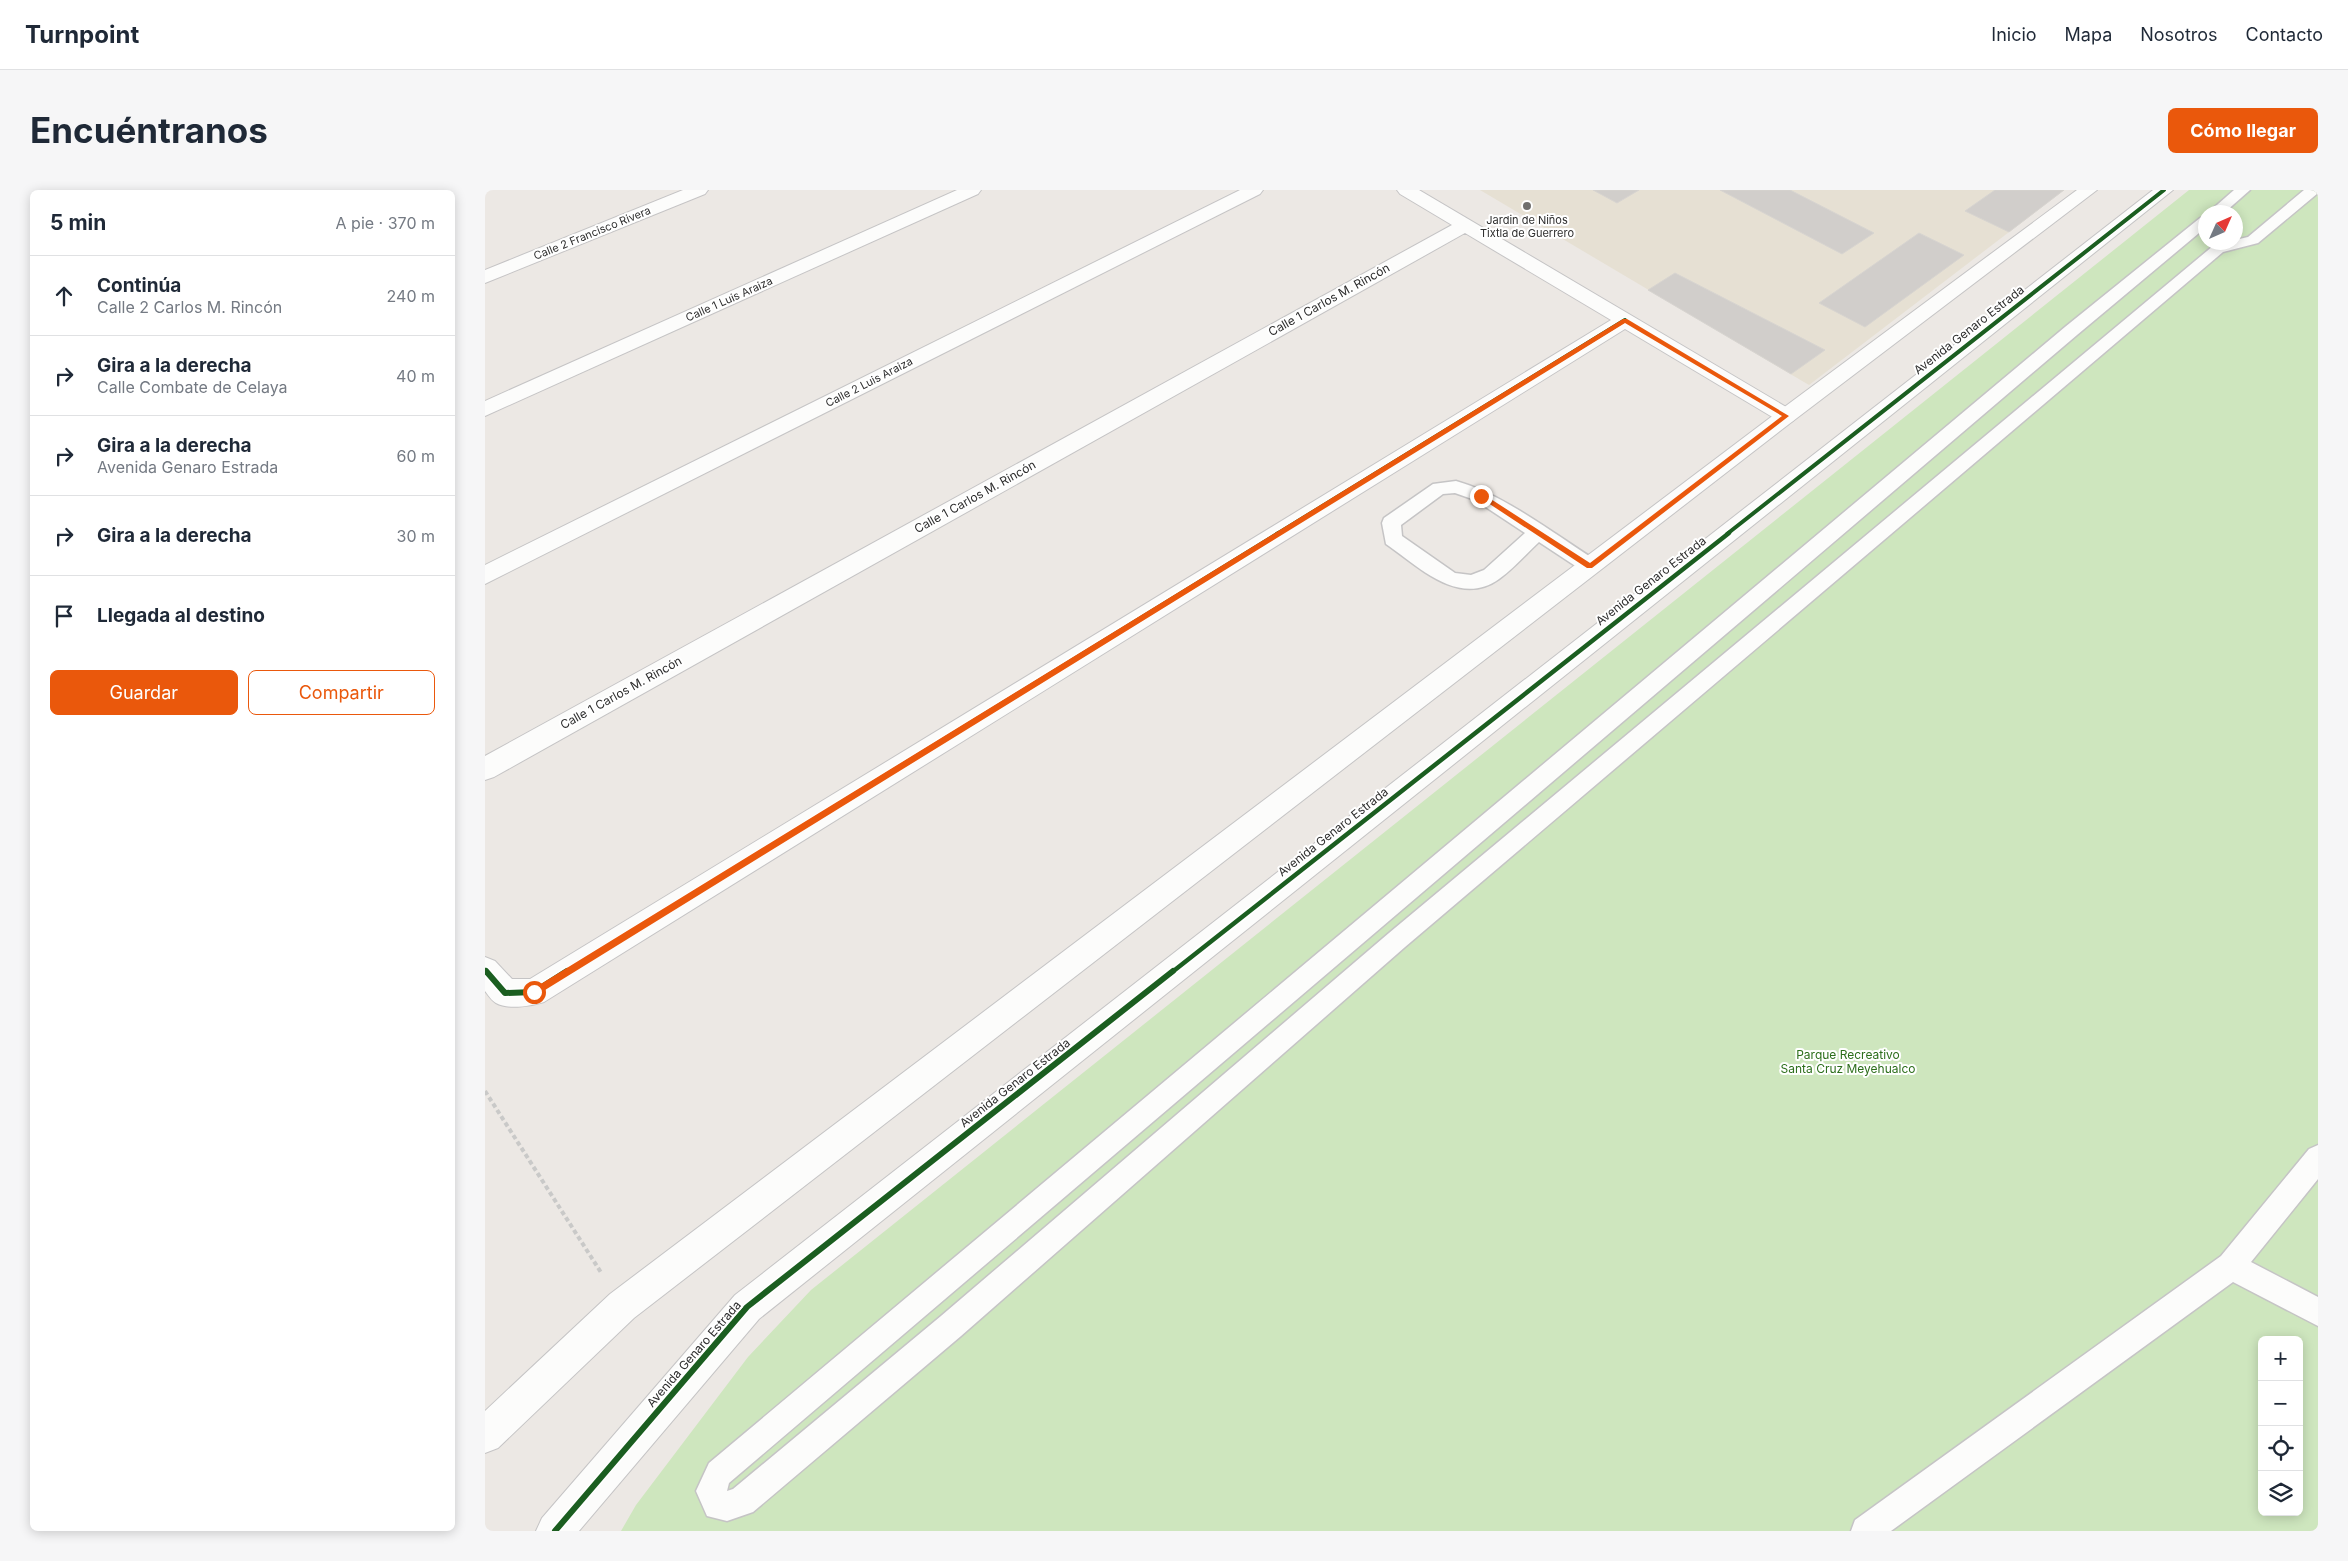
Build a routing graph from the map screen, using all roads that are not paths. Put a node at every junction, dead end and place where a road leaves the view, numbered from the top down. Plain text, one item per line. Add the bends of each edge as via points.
1 (699, 190) edge
2 (973, 190) edge
3 (1254, 190) edge
4 (1407, 190) edge
5 (2088, 190) edge
6 (2136, 190) edge
7 (2164, 190) edge
8 (2243, 190) edge
9 (2313, 190) edge
10 (2225, 205) edge
11 (1465, 224) junction
12 (2116, 228) junction
13 (2197, 228) edge
14 (2243, 243) edge
15 (2217, 250) edge
16 (485, 277) edge
17 (1625, 320) junction
18 (485, 409) edge
19 (1786, 416) junction
20 (1538, 532) junction
21 (1590, 566) junction
22 (485, 575) edge
23 (485, 769) edge
24 (485, 970) edge
25 (2318, 1158) edge
26 (2231, 1266) junction
27 (2318, 1312) edge
28 (485, 1436) edge
29 (555, 1531) edge
30 (1865, 1531) edge

1 - 16 street, Calle 2 Francisco Rivera
2 - 18 street, Calle 1 Luis Araiza
3 - 22 street, Calle 2 Luis Araiza
4 - 11 street
5 - 19 street
6 - 12 street
7 - 12 street, Avenida Genaro Estrada
8 - 10 lane
9 - 14 lane via 2253,240
11 - 17 street
11 - 23 street, Calle 1 Carlos M. Rincón
12 - 29 street, Avenida Genaro Estrada via 747,1307
13 - 15 lane via 719,1473 711,1491 717,1505 727,1506 741,1501 764,1483 951,1326 1397,940
17 - 19 street
17 - 24 street via 534,992 505,993
19 - 21 street
20 - 20 lane via 1491,575 1472,582 1451,580 1393,539 1391,523 1439,488 1456,487 1481,496
20 - 21 lane
21 - 28 street via 622,1306
25 - 26 lane
26 - 27 lane
26 - 30 lane

